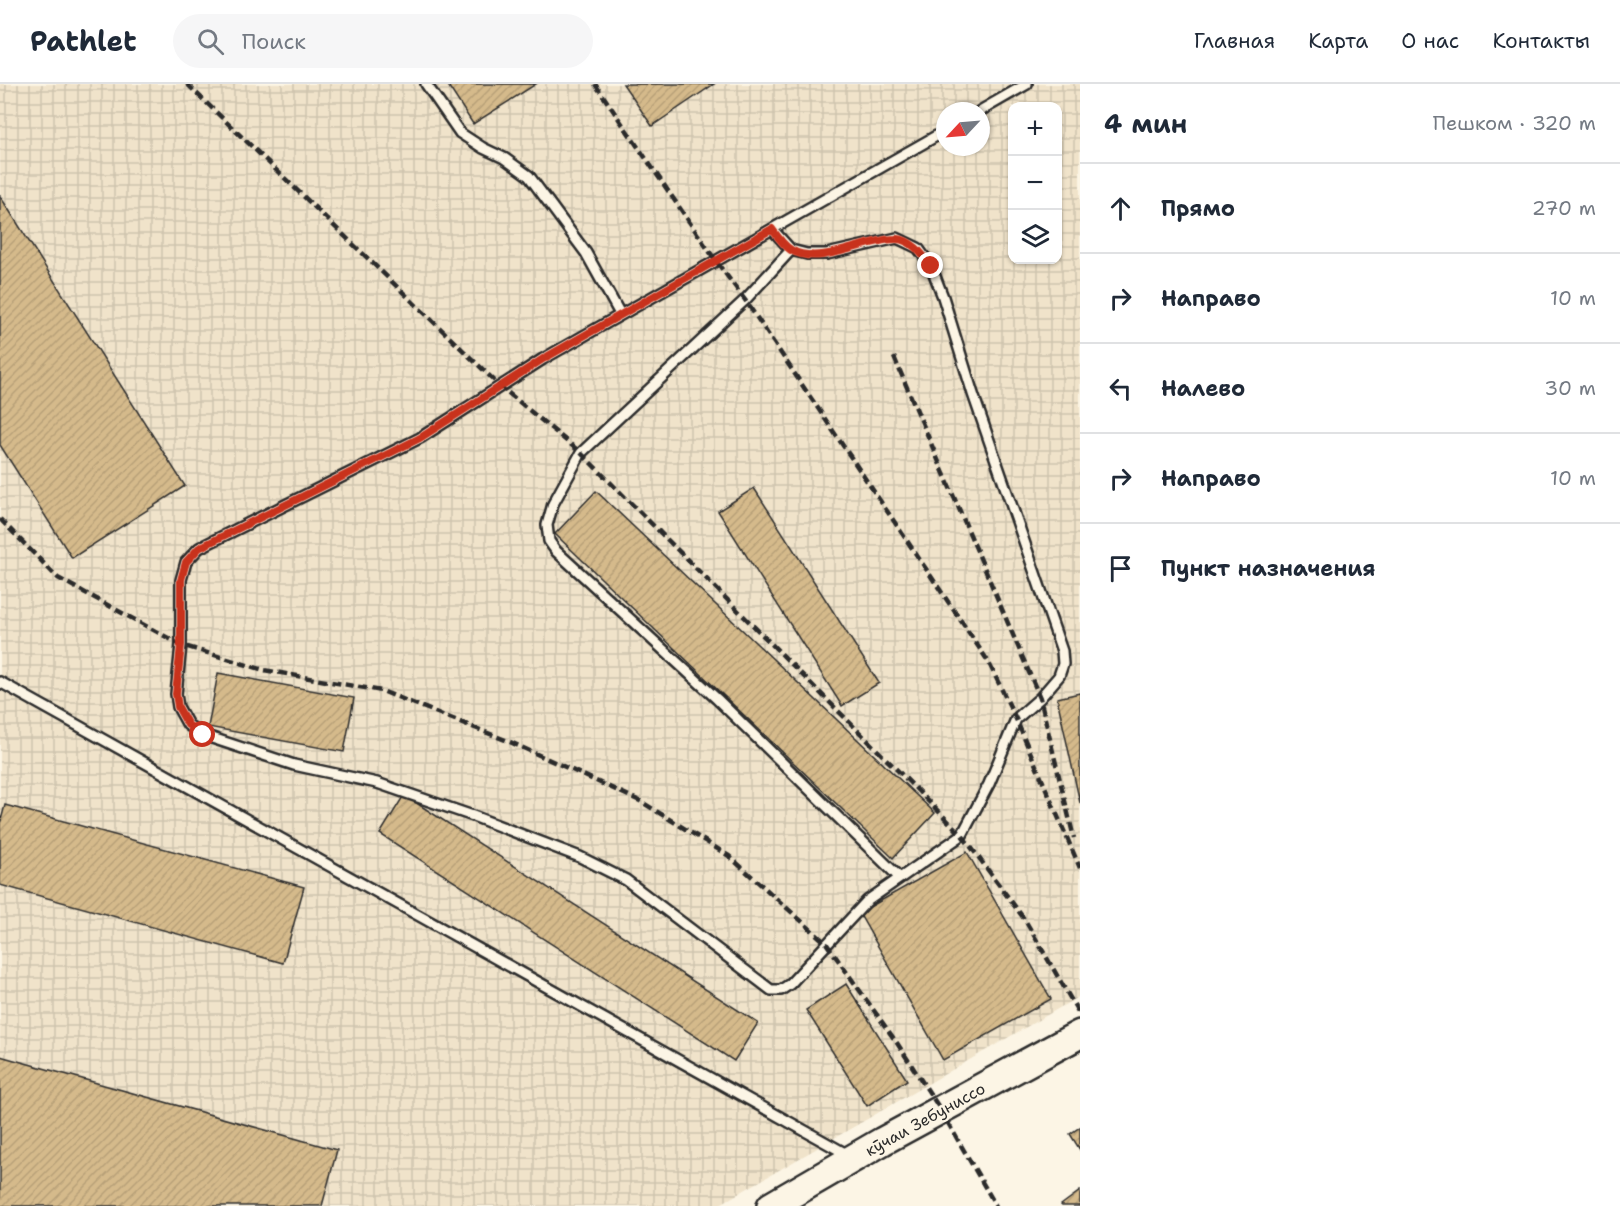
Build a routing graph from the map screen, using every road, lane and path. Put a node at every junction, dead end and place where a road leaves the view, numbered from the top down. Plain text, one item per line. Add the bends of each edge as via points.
1 (426, 84) edge
2 (1027, 84) edge
3 (990, 105) edge
4 (936, 136) edge
5 (772, 229) junction
6 (791, 250) junction
7 (620, 314) junction
8 (0, 682) edge
9 (900, 878) junction
10 (1080, 1034) edge
11 (854, 1158) junction
12 (771, 1206) edge

1 - 7 lane via 460,133 529,176 586,253
2 - 3 lane
4 - 5 lane
5 - 6 lane
5 - 7 lane
6 - 9 lane via 827,254 897,238 918,248 931,266 1062,651 1059,676 1016,719 962,835
6 - 9 lane via 745,300 581,453 553,504 547,525 549,541 555,551 717,699
7 - 9 lane via 420,438 199,548 186,562 181,580 178,707 188,725 203,735 294,765 377,783 580,857 626,880 771,990 781,990 790,984 867,901
8 - 11 lane
10 - 11 street, кӯчаи Зебуниссо
11 - 12 street, кӯчаи Зебуниссо

